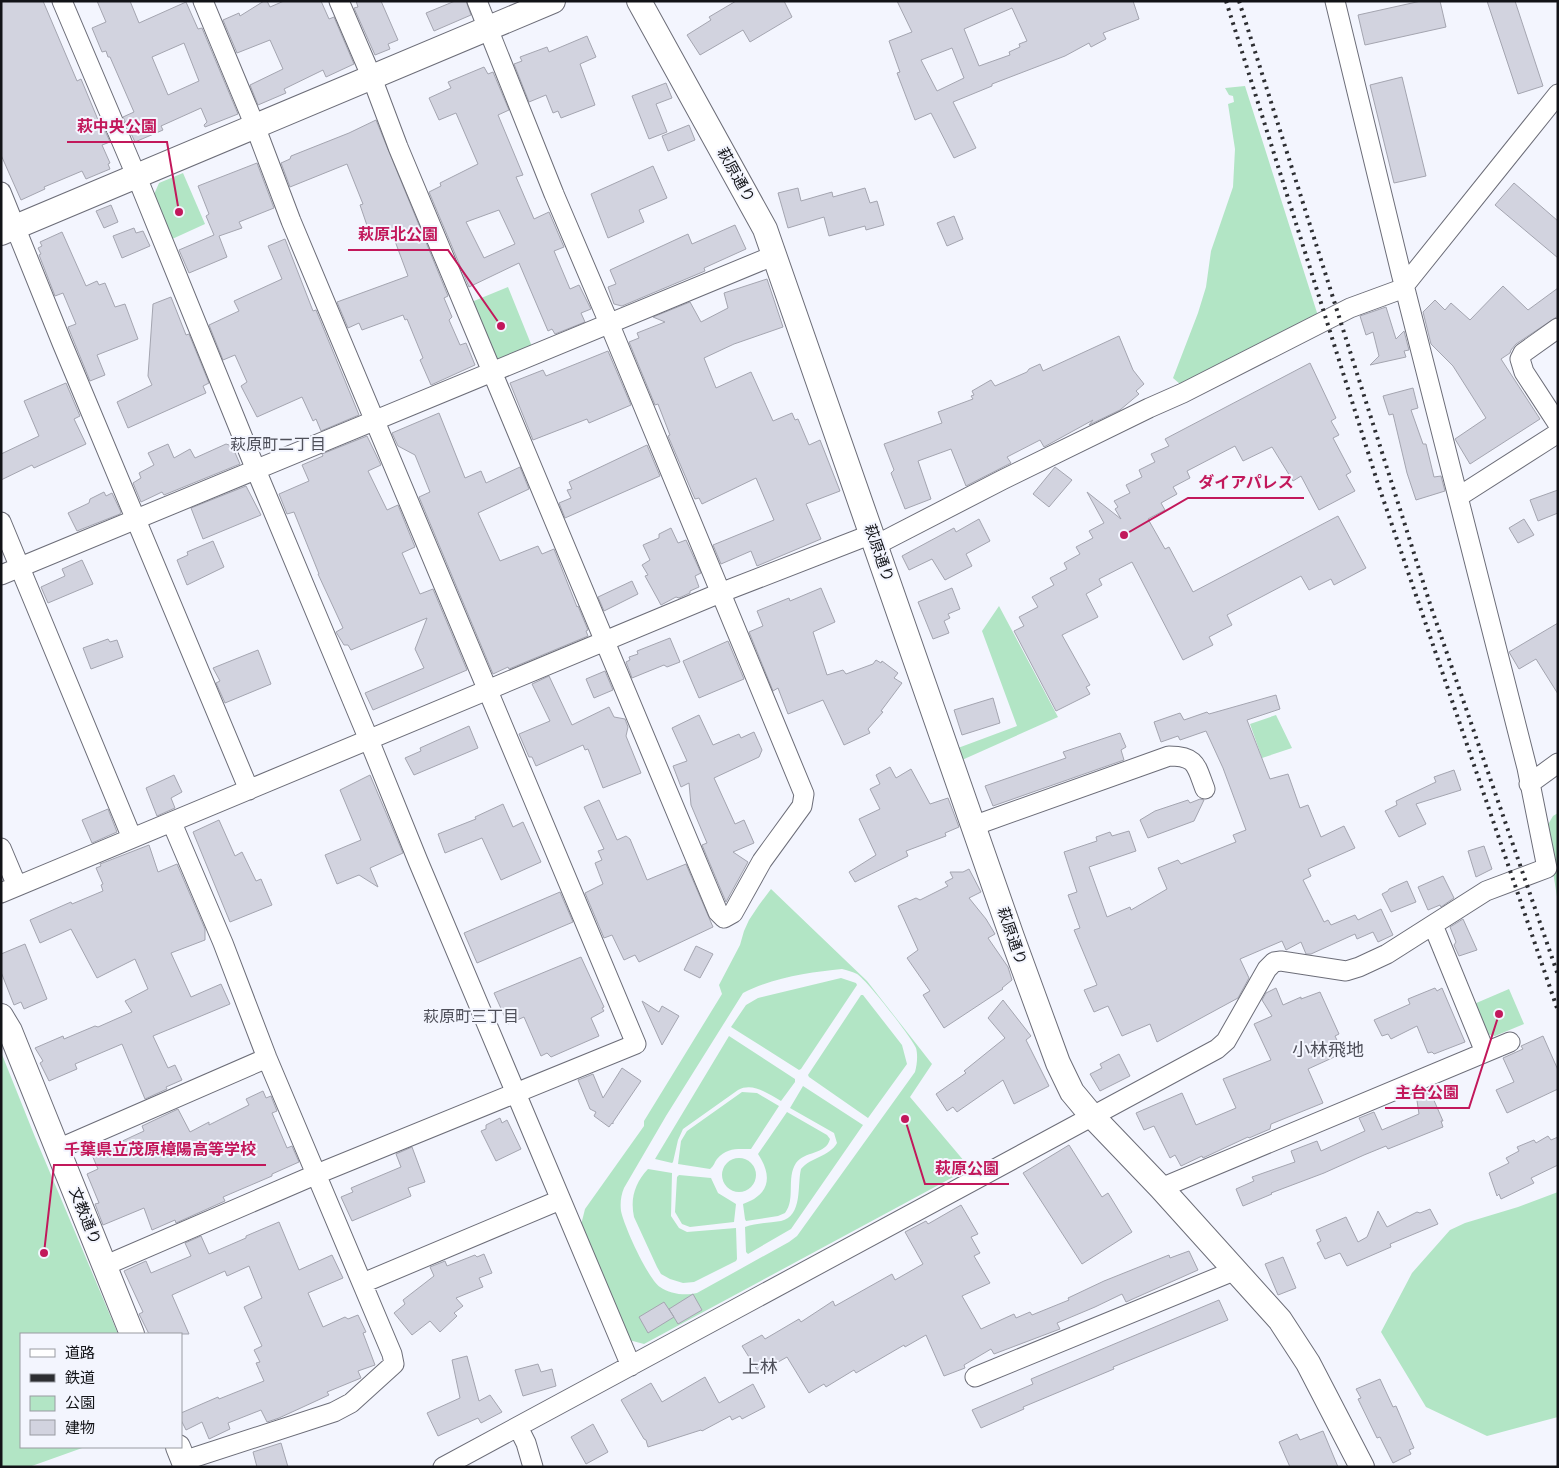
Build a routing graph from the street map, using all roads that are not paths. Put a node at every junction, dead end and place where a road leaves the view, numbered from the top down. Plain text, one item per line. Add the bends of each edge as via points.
1 (62, 1) edge
2 (203, 1) edge
3 (340, 1) edge
4 (477, 1) edge
5 (553, 1) edge
6 (639, 1) edge
7 (1336, 1) edge
8 (488, 28) junction
9 (372, 78) junction
10 (1558, 94) edge
11 (255, 126) junction
12 (136, 176) junction
13 (1, 192) edge
14 (9, 230) edge
15 (775, 255) junction
16 (1404, 286) junction
17 (609, 323) junction
18 (1558, 328) edge
19 (492, 371) junction
20 (375, 419) junction
21 (1558, 424) edge
22 (1558, 433) edge
23 (256, 470) junction
24 (1458, 497) junction
25 (136, 518) junction
26 (1, 522) edge
27 (874, 539) junction
28 (21, 567) junction
29 (1, 575) edge
30 (720, 593) junction
31 (606, 642) junction
32 (487, 691) junction
33 (369, 740) junction
34 (1558, 763) edge
35 (1530, 784) junction
36 (249, 790) junction
37 (1205, 790) dead end
38 (172, 823) junction
39 (973, 826) junction
40 (132, 838) junction
41 (1, 848) edge
42 (9, 890) edge
43 (1433, 925) junction
44 (1, 1016) edge
45 (1510, 1042) dead end
46 (1485, 1052) junction
47 (268, 1058) junction
48 (516, 1093) junction
49 (1092, 1116) junction
50 (58, 1149) junction
51 (317, 1174) junction
52 (1161, 1188) junction
53 (560, 1200) junction
54 (104, 1266) junction
55 (1236, 1270) junction
56 (363, 1283) junction
57 (132, 1333) edge
58 (632, 1366) junction
59 (975, 1378) dead end
60 (518, 1427) junction
61 (182, 1458) edge
62 (443, 1467) edge
63 (533, 1467) edge
64 (1362, 1467) edge

1 - 12 street
2 - 11 street
3 - 9 street
4 - 8 street
5 - 8 street
6 - 15 street, 萩原通り via 753,206
7 - 16 street
8 - 9 street
8 - 17 street
9 - 11 street
9 - 19 street
10 - 16 street
11 - 12 street
11 - 20 street via 291,221
12 - 14 street
12 - 23 street
13 - 14 street
14 - 25 street via 62,343
15 - 17 street
15 - 27 street, 萩原通り
16 - 24 street
16 - 27 street via 1350,308 1183,393
17 - 19 street
17 - 30 street
18 - 21 street via 1523,353 1520,359 1524,372
19 - 20 street
19 - 31 street
20 - 23 street
20 - 32 street
22 - 24 street
23 - 25 street
23 - 33 street
24 - 35 street
25 - 28 street
25 - 36 street
26 - 28 street
27 - 30 street
27 - 39 street, 萩原通り
28 - 29 street
28 - 40 street
30 - 31 street
30 - 31 street via 804,794 802,806 762,861 733,913 724,918 718,912
31 - 32 street
32 - 33 street
32 - 48 street via 636,1044
33 - 36 street
33 - 48 street
34 - 35 street
35 - 43 street via 1547,868 1486,891
36 - 38 street
37 - 39 street via 1196,766 1184,756 1169,756
38 - 40 street
38 - 47 street
39 - 49 street, 萩原通り via 1058,1063 1072,1092
40 - 42 street
41 - 42 street
43 - 46 street
43 - 49 street via 1387,954 1346,971 1281,960 1274,962 1226,1041
44 - 50 street, 文教通り
45 - 46 street
46 - 52 street
47 - 50 street
47 - 51 street
48 - 51 street
48 - 53 street
49 - 52 street, 萩原通り
49 - 58 street
50 - 54 street, 文教通り
51 - 54 street
51 - 56 street
52 - 55 street, 萩原通り
53 - 56 street
53 - 58 street
54 - 57 street, 文教通り
55 - 59 street
55 - 64 street, 萩原通り via 1280,1320 1308,1363
56 - 61 street via 394,1364 351,1403 334,1412
58 - 60 street
60 - 62 street
60 - 63 street

